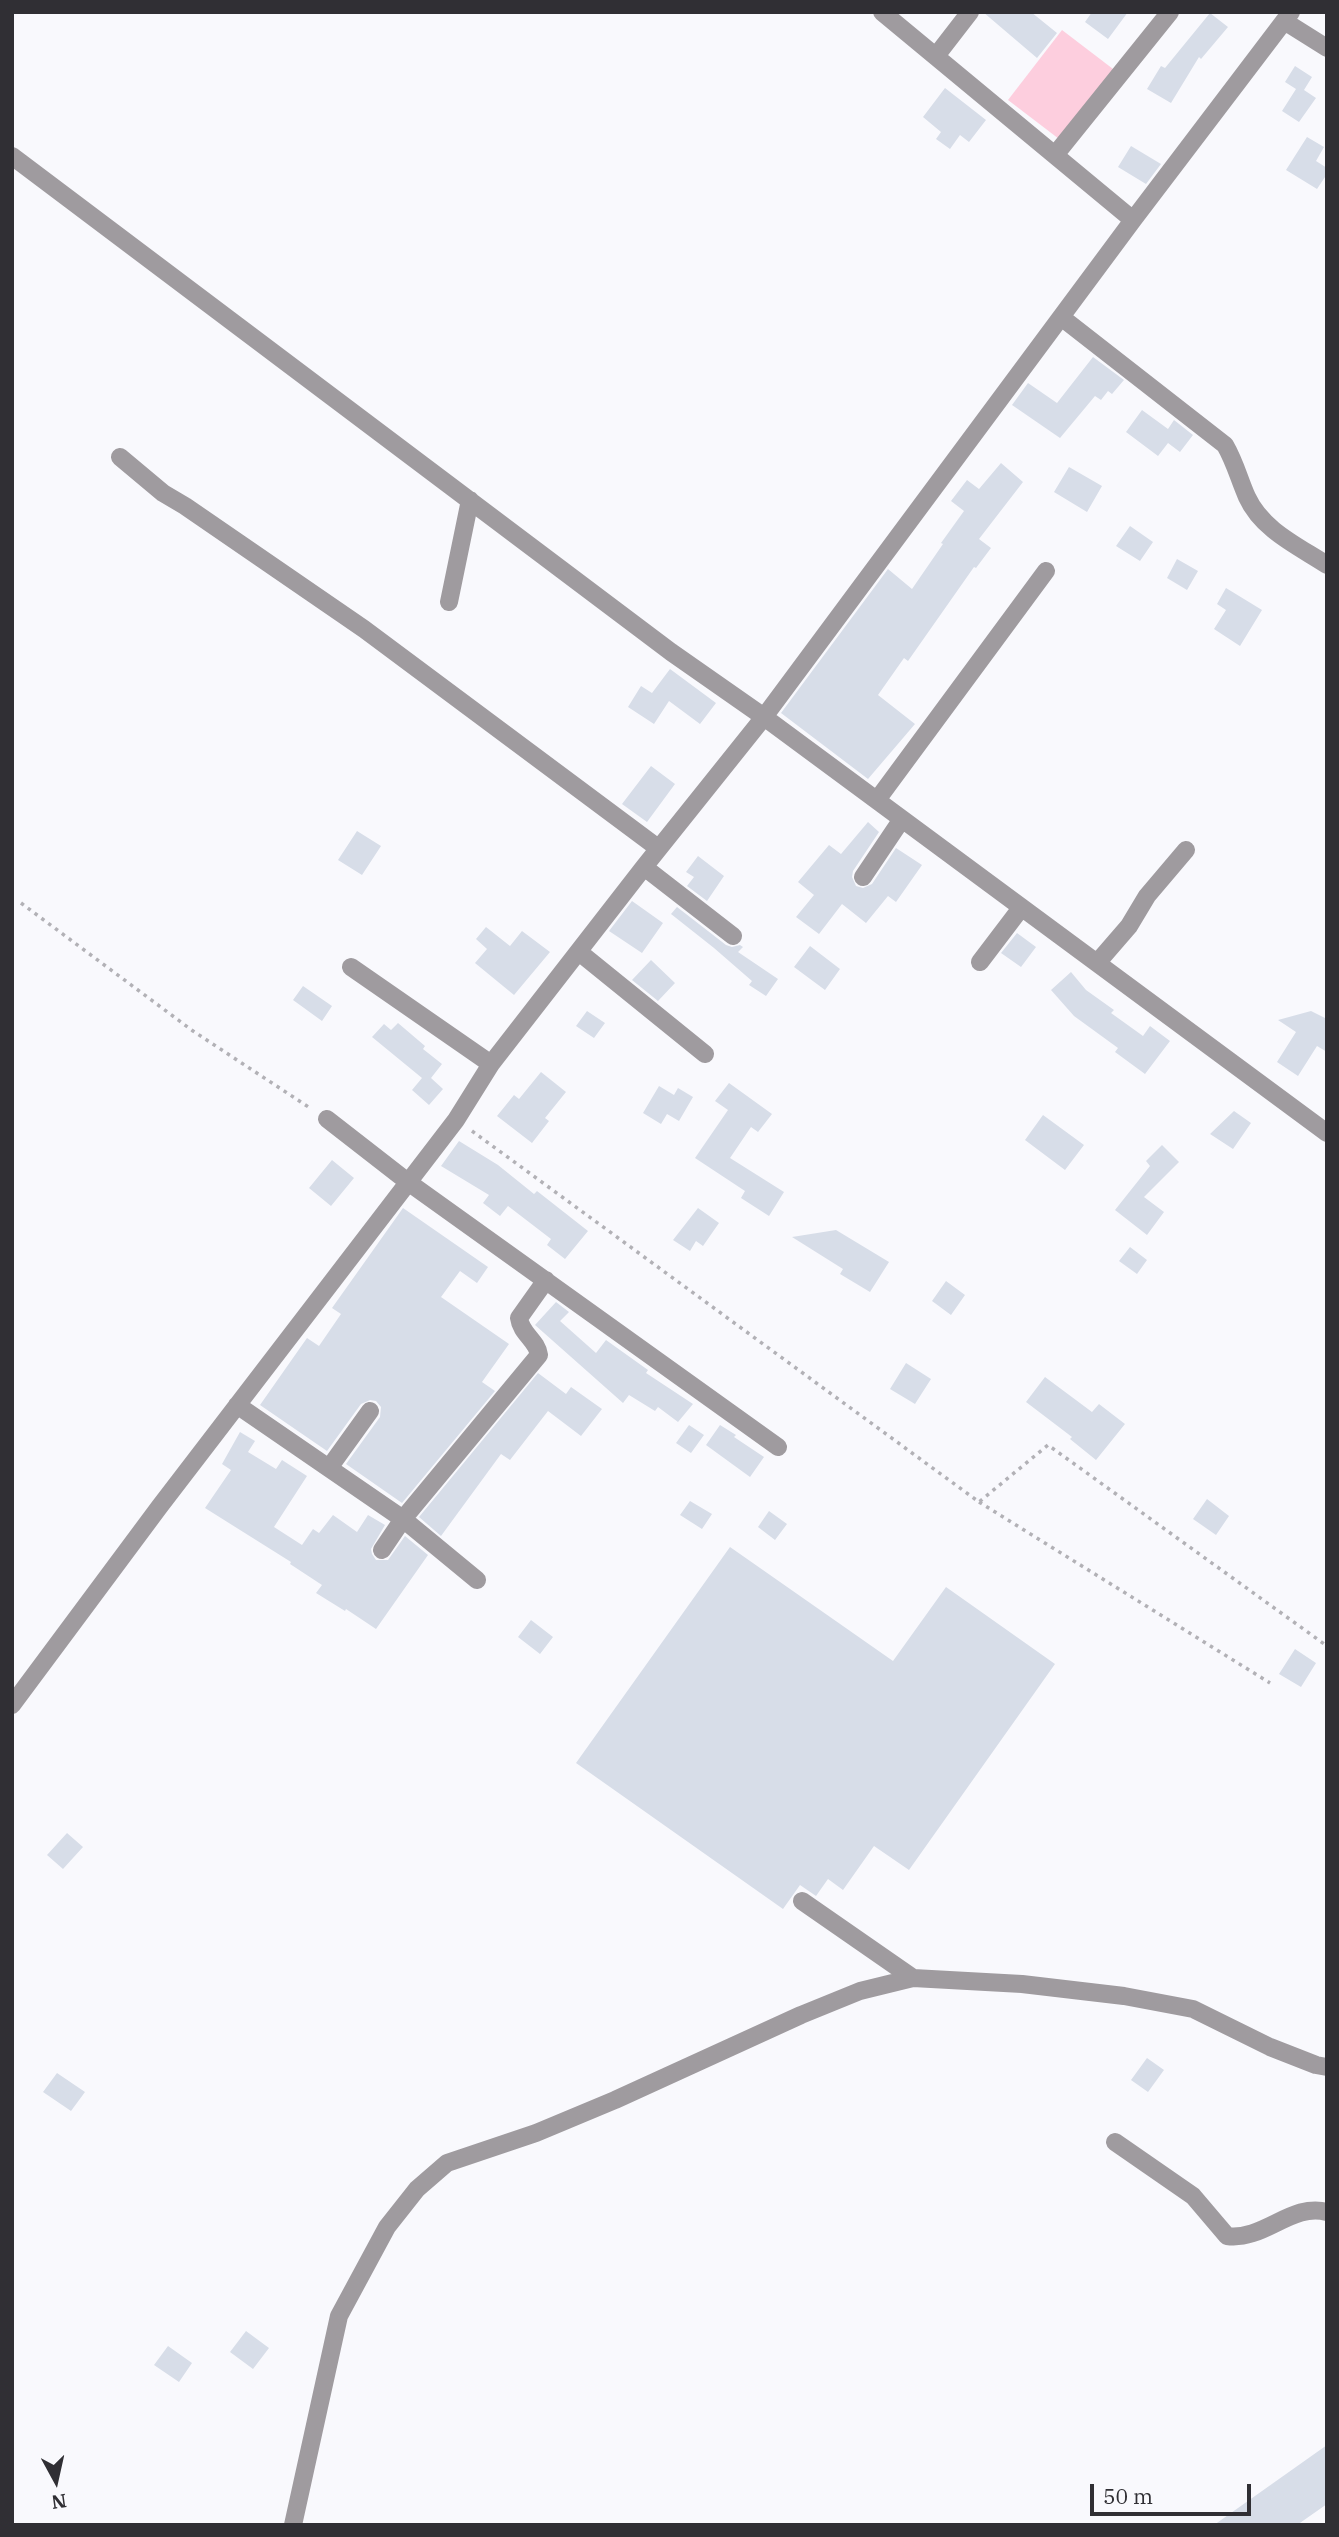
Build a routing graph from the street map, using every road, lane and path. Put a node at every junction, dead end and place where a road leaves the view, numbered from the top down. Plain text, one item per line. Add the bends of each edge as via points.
1 (882, 12) edge
2 (970, 12) edge
3 (1170, 12) edge
4 (1288, 16) edge
5 (1327, 48) edge
6 (936, 56) junction
7 (1055, 155) junction
8 (12, 156) edge
9 (1133, 220) junction
10 (1060, 317) junction
11 (120, 457) dead end
12 (470, 500) junction
13 (1327, 565) edge
14 (1046, 571) dead end
15 (449, 602) dead end
16 (764, 717) junction
17 (877, 800) junction
18 (902, 819) junction
19 (658, 849) junction
20 (1186, 850) dead end
21 (644, 867) junction
22 (863, 877) dead end
23 (21, 903) dead end
24 (1021, 908) junction
25 (733, 936) dead end
26 (579, 952) junction
27 (980, 962) dead end
28 (1097, 963) junction
29 (351, 967) dead end
30 (705, 1054) dead end
31 (491, 1065) junction
32 (327, 1119) joint
33 (456, 1120) junction
34 (1327, 1133) edge
35 (408, 1182) junction
36 (546, 1280) junction
37 (237, 1405) junction
38 (370, 1411) dead end
39 (778, 1447) dead end
40 (329, 1468) junction
41 (979, 1502) junction
42 (403, 1519) junction
43 (382, 1550) dead end
44 (477, 1580) dead end
45 (1327, 1646) edge
46 (1270, 1683) dead end
47 (12, 1704) edge
48 (802, 1900) dead end
49 (913, 1978) junction
50 (1327, 2067) edge
51 (1115, 2142) dead end
52 (1327, 2212) edge
53 (293, 2525) edge

1 - 6 street
2 - 6 street
3 - 7 street
4 - 5 street
4 - 9 street
6 - 7 street
7 - 9 street
8 - 12 street
9 - 10 street
10 - 13 street via 1225,445 1258,514 1270,528
10 - 16 street
11 - 19 street via 163,493 364,629
12 - 15 street
12 - 16 street
14 - 17 street
16 - 17 street
16 - 19 street
17 - 18 street
18 - 22 street
18 - 24 street
19 - 21 street
20 - 28 street
21 - 25 street
21 - 26 street
23 - 32 path via 193,1031
24 - 27 street
24 - 28 street
26 - 30 street
26 - 31 street
28 - 34 street
29 - 31 street
31 - 33 street
32 - 35 street
33 - 35 street
33 - 41 path
35 - 36 street
35 - 37 street
36 - 39 street
36 - 42 street via 519,1318 539,1355
37 - 40 street
37 - 47 street
38 - 40 street
40 - 42 street
41 - 45 path via 1048,1445
41 - 46 path
42 - 43 street
42 - 44 street
48 - 49 street
49 - 50 street via 1035,1986 1193,2009
49 - 53 street via 801,2015 604,2105 447,2163 417,2189 387,2227 339,2316
51 - 52 street via 1193,2196 1227,2236 1249,2236 1292,2215

